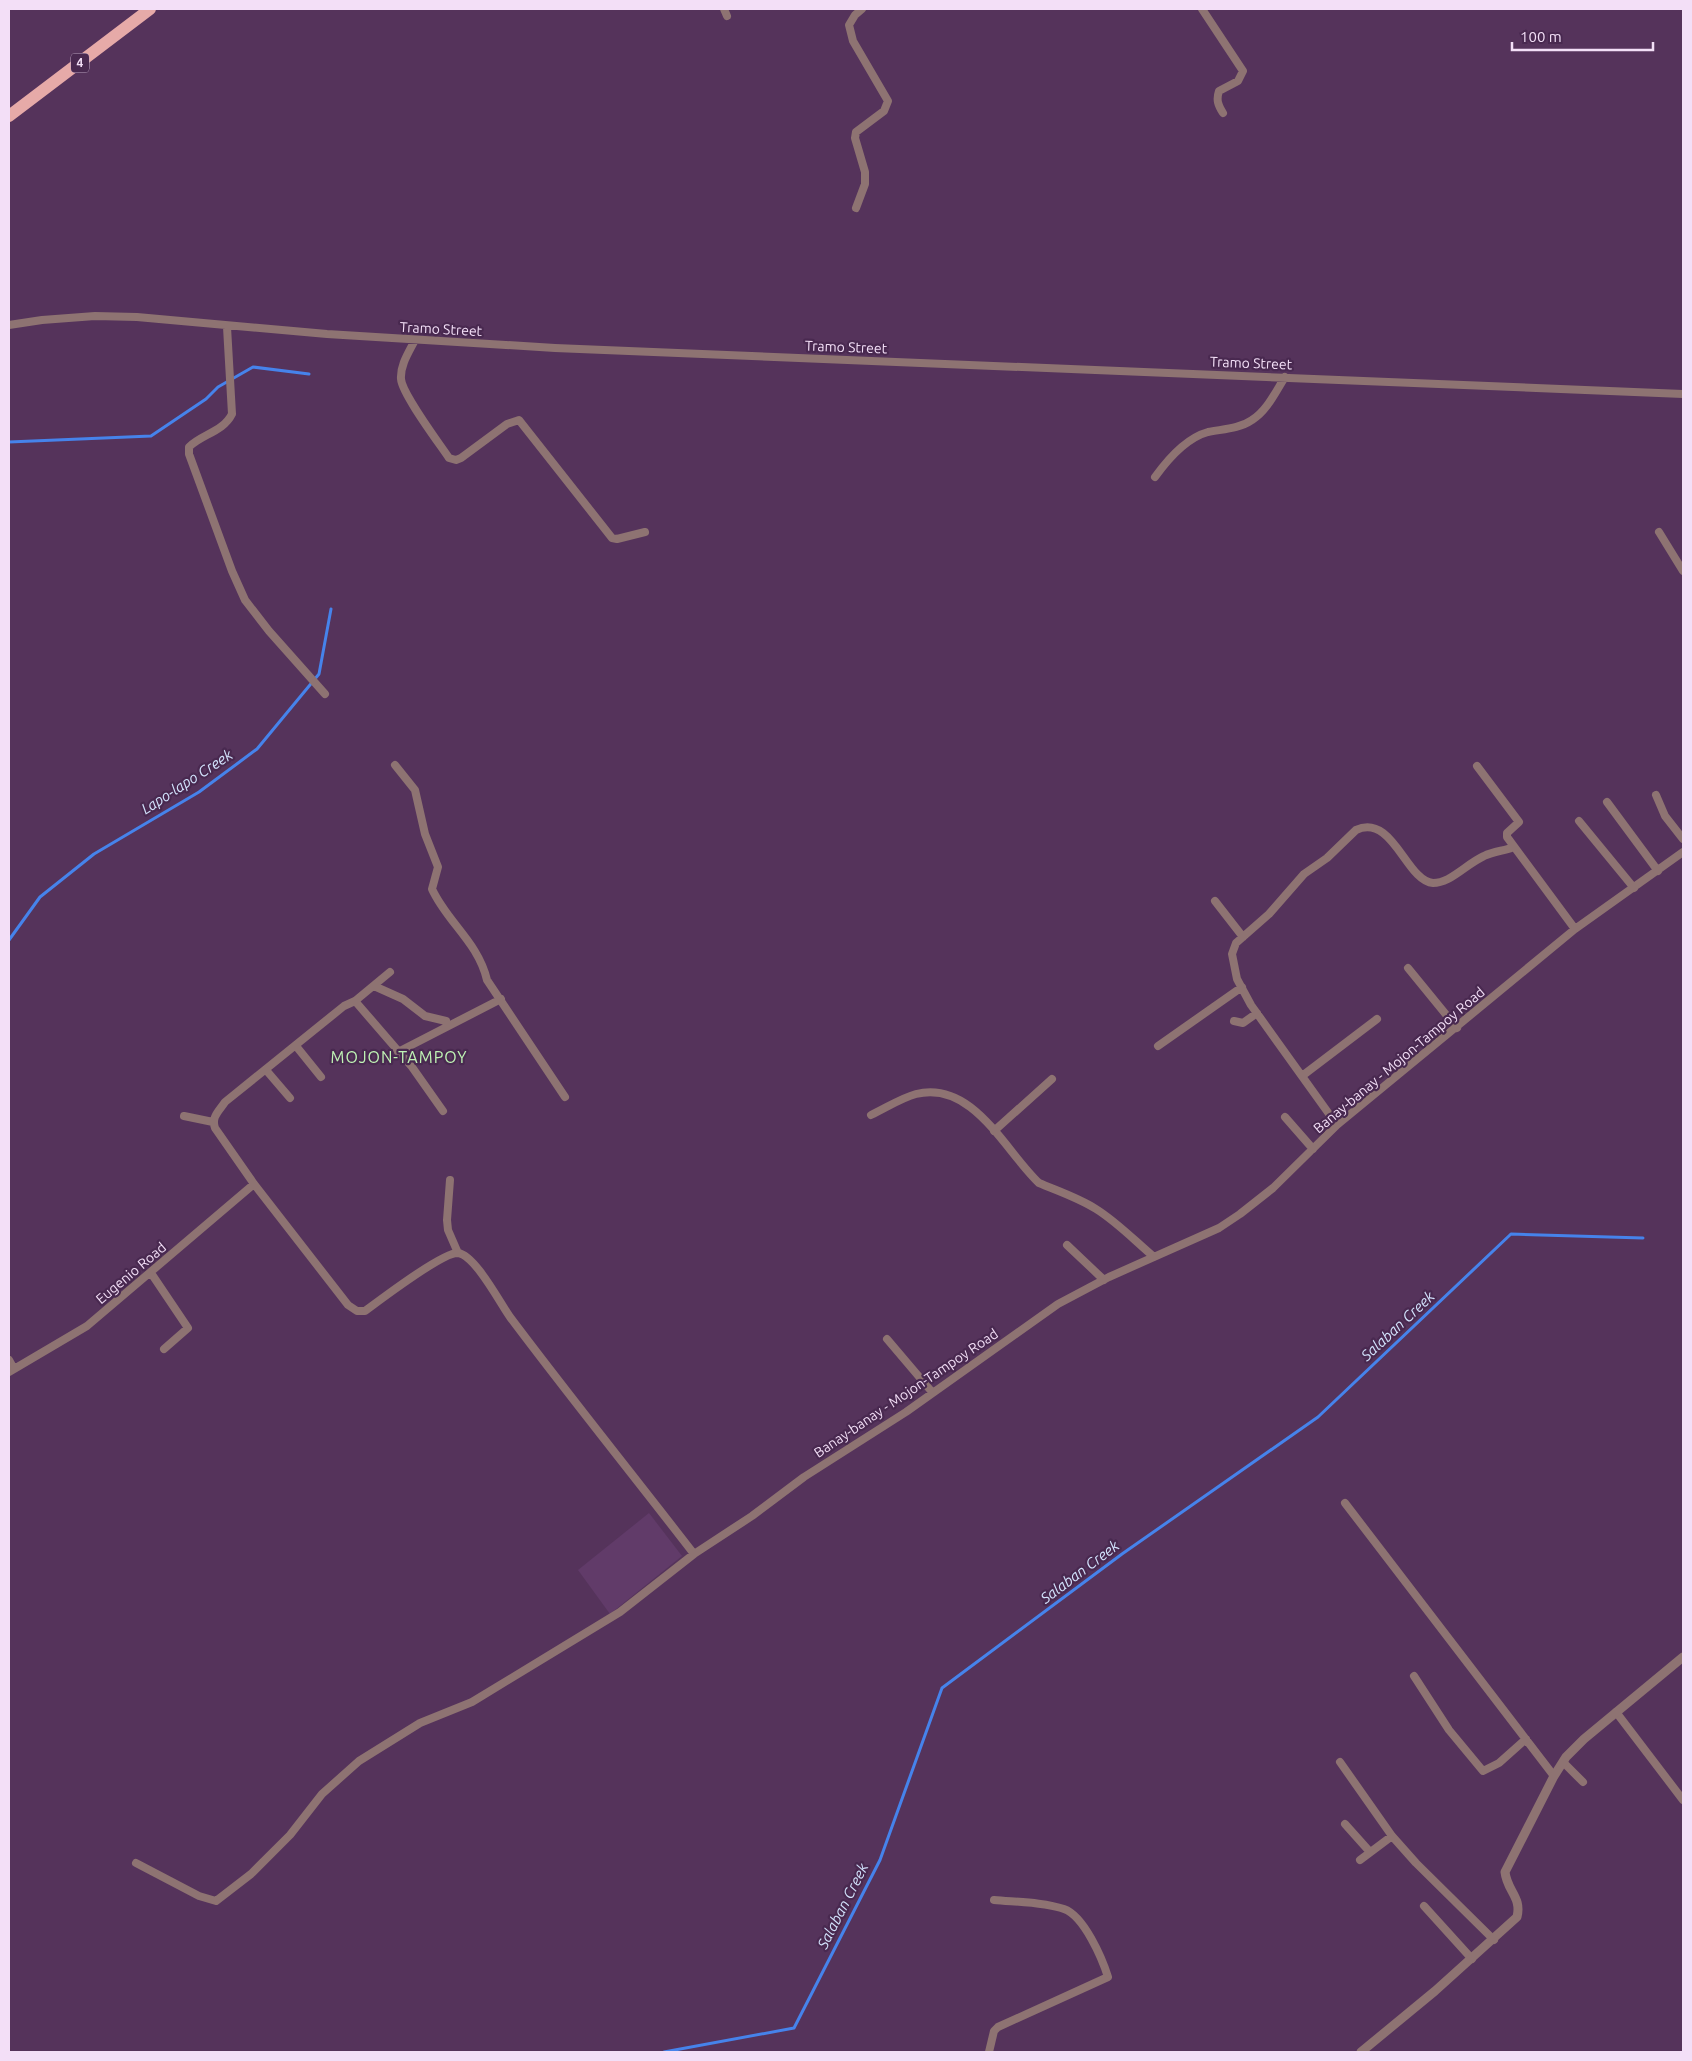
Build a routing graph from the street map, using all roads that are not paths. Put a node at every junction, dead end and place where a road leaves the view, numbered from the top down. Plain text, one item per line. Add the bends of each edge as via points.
1 (150, 9) edge
2 (862, 9) edge
3 (1202, 9) edge
4 (1224, 113) dead end
5 (9, 116) edge
6 (856, 208) dead end
7 (9, 325) edge
8 (227, 327) junction
9 (415, 340) junction
10 (1285, 377) junction
11 (1683, 394) edge
12 (1156, 477) dead end
13 (645, 532) dead end
14 (1659, 532) dead end
15 (1683, 571) edge
16 (325, 694) dead end
17 (395, 765) dead end
18 (1477, 766) dead end
19 (1656, 795) dead end
20 (1607, 802) dead end
21 (1579, 821) dead end
22 (1683, 839) edge
23 (1514, 847) junction
24 (1683, 852) edge
25 (1658, 871) junction
26 (1634, 888) junction
27 (1215, 901) dead end
28 (1574, 930) junction
29 (1243, 937) junction
30 (1408, 968) dead end
31 (390, 972) dead end
32 (374, 986) junction
33 (1242, 987) junction
34 (501, 999) junction
35 (356, 1001) junction
36 (1257, 1013) junction
37 (1377, 1019) dead end
38 (446, 1021) dead end
39 (1234, 1021) dead end
40 (1456, 1028) junction
41 (296, 1046) junction
42 (1158, 1046) dead end
43 (398, 1052) junction
44 (266, 1070) junction
45 (1302, 1076) junction
46 (321, 1078) dead end
47 (1052, 1079) dead end
48 (565, 1097) dead end
49 (290, 1098) dead end
50 (443, 1111) dead end
51 (871, 1114) dead end
52 (184, 1116) dead end
53 (1285, 1117) dead end
54 (213, 1122) junction
55 (1337, 1125) junction
56 (994, 1132) junction
57 (1313, 1149) junction
58 (450, 1180) dead end
59 (254, 1184) junction
60 (1067, 1245) dead end
61 (458, 1253) junction
62 (1154, 1257) junction
63 (151, 1273) junction
64 (1104, 1280) junction
65 (886, 1339) dead end
66 (164, 1349) dead end
67 (9, 1360) edge
68 (12, 1371) edge
69 (932, 1392) junction
70 (1345, 1503) dead end
71 (694, 1554) junction
72 (1683, 1658) edge
73 (1414, 1676) dead end
74 (1616, 1712) junction
75 (1526, 1739) junction
76 (1340, 1762) dead end
77 (1563, 1762) junction
78 (1554, 1776) junction
79 (1583, 1782) dead end
80 (1683, 1800) edge
81 (1345, 1824) dead end
82 (1392, 1836) junction
83 (1370, 1852) junction
84 (1360, 1860) dead end
85 (136, 1862) dead end
86 (994, 1900) dead end
87 (1424, 1906) dead end
88 (1494, 1940) junction
89 (1472, 1959) junction
90 (989, 2052) edge
91 (1360, 2052) edge

1 - 5 highway, 4
2 - 6 street via 849,25 853,41 888,101 884,111 856,132 865,172
3 - 4 street via 1243,71 1238,81 1219,92 1217,98
7 - 8 street, Tramo Street via 95,316 138,317
8 - 9 street, Tramo Street
8 - 16 street via 232,414 218,430 194,442 189,447 189,454 245,600
9 - 10 street, Tramo Street
9 - 13 street via 404,362 401,379 405,393 449,458 461,458 508,424 519,420 612,538
10 - 11 street, Tramo Street
10 - 12 street via 1254,420 1192,439
14 - 15 street
17 - 34 street via 415,790 425,834 438,867 432,889 436,898 484,964 487,980
18 - 23 street via 1519,823 1507,835
19 - 22 street via 1665,816
20 - 25 street
21 - 26 street
23 - 28 street
23 - 29 street via 1484,856 1450,878 1433,883 1421,878 1380,832 1362,827 1304,874 1269,914
24 - 25 street, Banay-banay - Mojon-Tampoy Road
25 - 26 street, Banay-banay - Mojon-Tampoy Road
26 - 28 street, Banay-banay - Mojon-Tampoy Road
27 - 29 street
28 - 40 street, Banay-banay - Mojon-Tampoy Road
29 - 33 street via 1236,943 1232,954 1233,966
30 - 40 street
31 - 32 street
32 - 35 street
32 - 38 street via 403,999 425,1016
33 - 36 street
33 - 42 street
34 - 43 street
34 - 48 street
35 - 41 street via 344,1006
35 - 43 street
36 - 39 street via 1243,1023
36 - 45 street
37 - 45 street
40 - 55 street, Banay-banay - Mojon-Tampoy Road
41 - 44 street
41 - 46 street
43 - 50 street
44 - 49 street
44 - 54 street via 225,1102
45 - 55 street
47 - 56 street
51 - 56 street via 916,1094 932,1092 966,1103
52 - 54 street
53 - 57 street
54 - 59 street
55 - 57 street, Banay-banay - Mojon-Tampoy Road
56 - 62 street via 1039,1183 1096,1209
57 - 62 street, Banay-banay - Mojon-Tampoy Road via 1273,1188 1240,1214 1219,1228
58 - 61 street via 448,1230
59 - 61 street via 356,1311 365,1311 426,1269
59 - 63 street, Eugenio Road
60 - 64 street
61 - 71 street via 475,1264 510,1316
62 - 64 street, Banay-banay - Mojon-Tampoy Road
63 - 66 street via 188,1328
63 - 68 street, Eugenio Road via 87,1326
64 - 69 street, Banay-banay - Mojon-Tampoy Road via 1058,1304
65 - 69 street
67 - 68 street
69 - 71 street, Banay-banay - Mojon-Tampoy Road
70 - 75 street
71 - 85 street, Banay-banay - Mojon-Tampoy Road via 620,1612 472,1702 420,1723 358,1761 322,1794 290,1835 251,1874 216,1902
72 - 74 street
73 - 75 street via 1449,1730 1481,1770 1499,1763
74 - 77 street
74 - 80 street
75 - 78 street
76 - 82 street
77 - 78 street
77 - 79 street
78 - 88 street via 1505,1872 1520,1908 1517,1918
81 - 83 street
82 - 83 street
82 - 88 street
83 - 84 street
86 - 90 street via 1065,1909 1078,1920 1092,1940 1108,1977 998,2027
87 - 89 street
88 - 89 street
89 - 91 street

